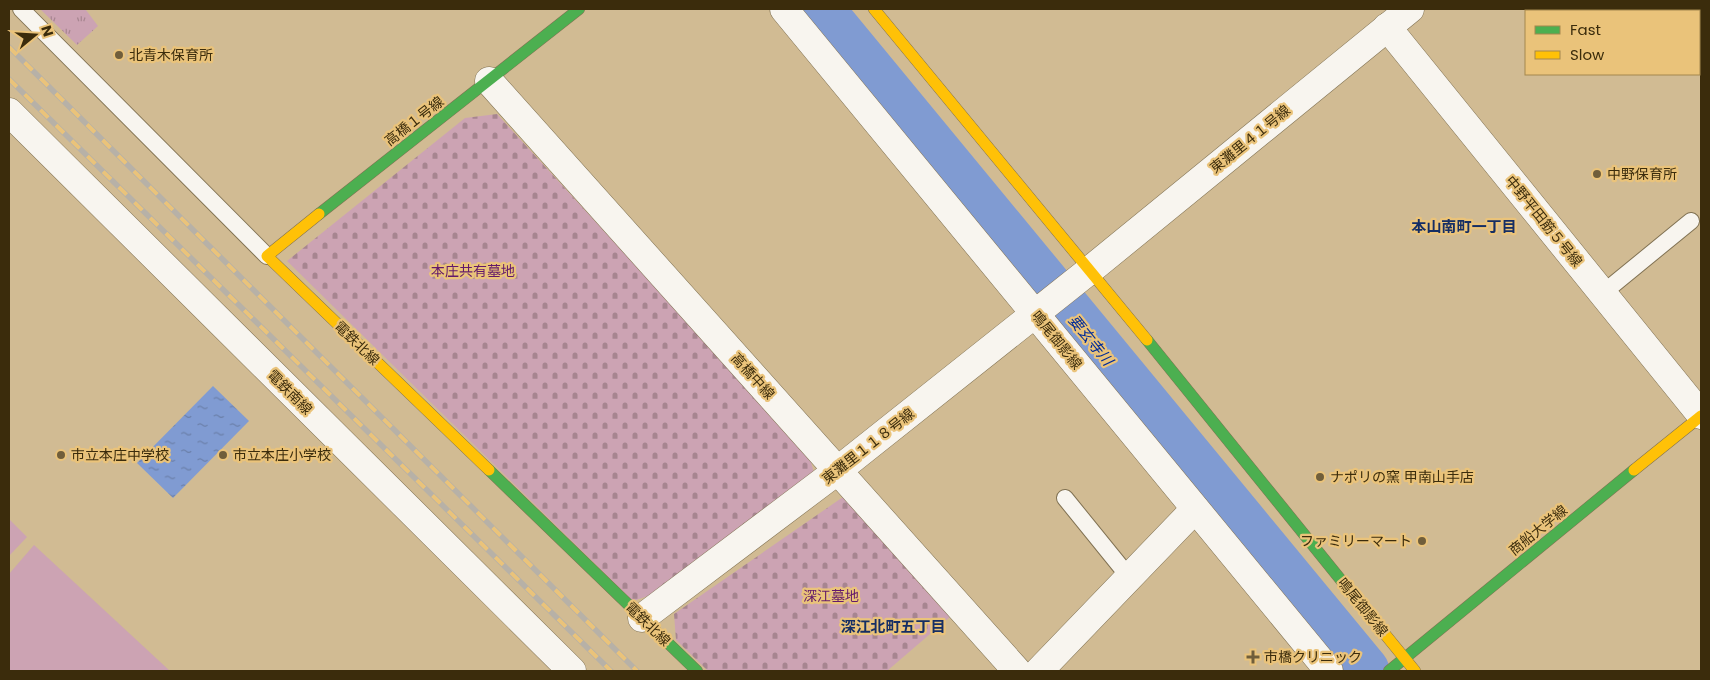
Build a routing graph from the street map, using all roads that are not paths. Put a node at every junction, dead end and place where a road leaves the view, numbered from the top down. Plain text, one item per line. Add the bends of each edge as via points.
1 (21, 9) edge
2 (579, 9) edge
3 (784, 9) edge
4 (874, 9) edge
5 (1410, 9) edge
6 (1387, 27) junction
7 (489, 80) junction
8 (9, 112) edge
9 (1691, 221) dead end
10 (267, 256) junction
11 (1090, 270) junction
12 (1603, 293) junction
13 (1039, 311) junction
14 (1701, 415) edge
15 (837, 471) junction
16 (1065, 498) dead end
17 (1196, 509) junction
18 (1129, 578) junction
19 (642, 618) junction
20 (1404, 658) junction
21 (560, 667) edge
22 (1391, 669) edge
23 (697, 671) edge
24 (1022, 671) edge
25 (1329, 671) edge
26 (1416, 671) edge

1 - 10 lane, 電鉄北線
2 - 7 street, 高橋１号線
3 - 13 street, 鳴尾御影線
4 - 11 street, 鳴尾御影線
5 - 6 street, 東灘里４１号線
6 - 11 street, 東灘里４１号線
6 - 12 street, 中野平田筋５号線
7 - 10 street, 高橋１号線
7 - 15 street, 高橋中線
8 - 21 street, 電鉄南線
9 - 12 lane
10 - 19 street, 電鉄北線
11 - 13 street, 東灘里１１８号線
11 - 20 street, 鳴尾御影線
12 - 14 street, 中野平田筋５号線
13 - 15 street, 東灘里１１８号線
13 - 17 street, 鳴尾御影線
14 - 20 street, 商船大学線
15 - 19 street, 東灘里１１８号線
15 - 24 street, 高橋中線
16 - 18 lane
17 - 18 street
17 - 25 street, 鳴尾御影線
18 - 24 street
19 - 23 street, 電鉄北線
20 - 22 street, 商船大学線
20 - 26 street, 鳴尾御影線

